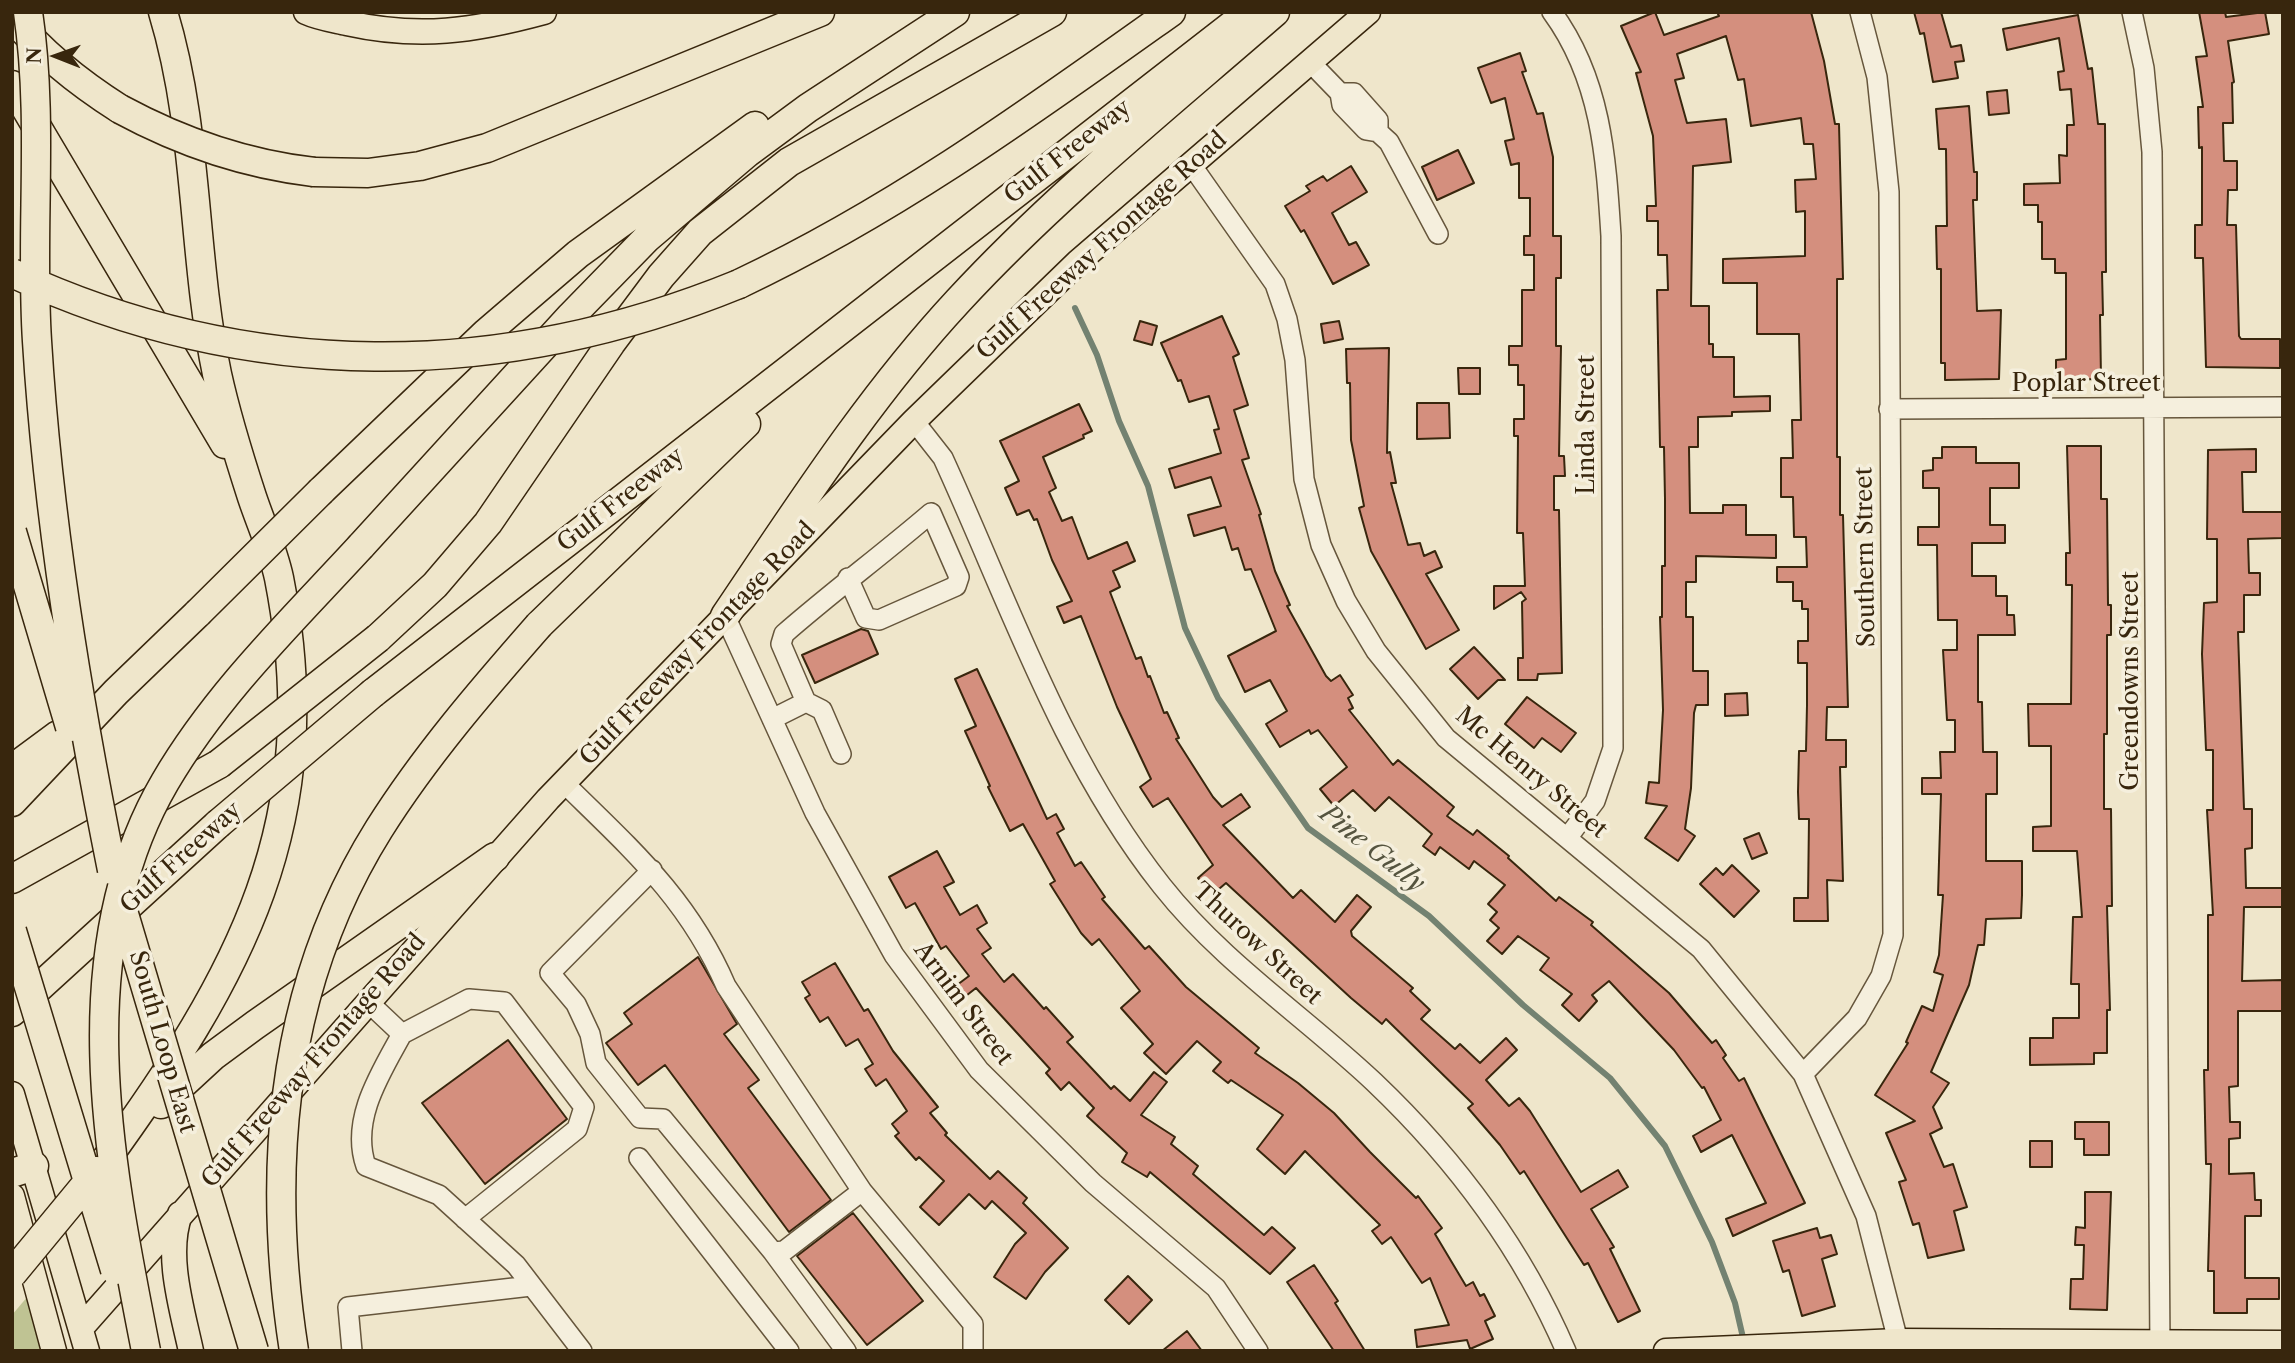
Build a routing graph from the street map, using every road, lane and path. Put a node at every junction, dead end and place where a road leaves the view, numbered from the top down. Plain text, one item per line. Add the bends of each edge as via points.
1 (28, 12) edge
2 (163, 12) edge
3 (306, 12) edge
4 (544, 12) edge
5 (820, 12) edge
6 (943, 12) edge
7 (955, 12) edge
8 (1052, 12) edge
9 (1171, 12) edge
10 (1249, 12) edge
11 (1275, 12) edge
12 (1367, 12) edge
13 (1552, 12) edge
14 (1860, 12) edge
15 (2132, 12) edge
16 (12, 17) edge
17 (1310, 62) junction
18 (12, 85) edge
19 (1191, 163) junction
20 (1438, 234) dead end
21 (12, 273) edge
22 (833, 338) junction
23 (2283, 407) edge
24 (1889, 409) junction
25 (2155, 409) junction
26 (914, 421) junction
27 (961, 497) junction
28 (253, 499) junction
29 (931, 513) junction
30 (12, 532) edge
31 (848, 578) junction
32 (725, 616) junction
33 (116, 692) junction
34 (806, 702) junction
35 (772, 719) junction
36 (841, 754) dead end
37 (12, 769) edge
38 (564, 783) junction
39 (12, 802) edge
40 (1568, 837) junction
41 (495, 857) junction
42 (111, 870) junction
43 (652, 870) junction
44 (12, 879) edge
45 (13, 935) edge
46 (367, 1001) junction
47 (12, 1012) edge
48 (402, 1034) junction
49 (1803, 1074) junction
50 (12, 1094) edge
51 (639, 1158) dead end
52 (99, 1169) junction
53 (23, 1170) edge
54 (862, 1191) junction
55 (12, 1196) edge
56 (181, 1213) junction
57 (465, 1219) junction
58 (773, 1252) junction
59 (12, 1274) edge
60 (531, 1286) junction
61 (44, 1312) junction
62 (84, 1339) edge
63 (1898, 1341) junction
64 (2283, 1343) edge
65 (2160, 1346) edge
66 (54, 1351) edge
67 (139, 1351) edge
68 (146, 1351) edge
69 (191, 1351) edge
70 (254, 1351) edge
71 (294, 1351) edge
72 (352, 1351) edge
73 (582, 1351) edge
74 (789, 1351) edge
75 (846, 1351) edge
76 (973, 1351) edge
77 (1258, 1351) edge
78 (1566, 1351) edge
79 (1666, 1351) edge

1 - 42 highway, bridge via 44,433 66,611
2 - 28 highway via 187,117 204,296 218,376
3 - 4 main road via 375,29 425,34 484,29
5 - 16 highway, bridge via 487,148 420,166 368,173 264,165 167,133 73,78
6 - 33 highway, bridge via 771,114 578,254 486,333
7 - 68 highway, bridge via 808,108 747,153 647,239 236,683 164,783 122,887 110,948 105,1066 117,1195
8 - 44 highway, Gulf Freeway, bridge via 789,162 700,232 661,275 488,523 435,585 378,638 219,764
9 - 21 highway, bridge via 992,138 808,252 644,320 561,341 475,354 366,357 282,351 203,337 94,306
10 - 22 highway, Gulf Freeway
11 - 32 highway via 1061,199 957,302 864,414
12 - 17 main road, Gulf Freeway Frontage Road
13 - 40 street, Linda Street via 1585,67 1596,107 1611,236 1613,748 1595,801
14 - 24 street, Southern Street via 1877,77 1889,192
15 - 25 street, Greendowns Street via 2144,68 2152,152
17 - 19 main road, Gulf Freeway Frontage Road
17 - 20 street via 1366,130 1378,132 1389,142
18 - 28 highway via 191,383
19 - 26 main road, Gulf Freeway Frontage Road via 1077,262
19 - 40 street, Mc Henry Street via 1275,284 1295,360 1304,479 1321,545 1346,601 1376,651 1446,738
22 - 47 highway, Gulf Freeway, bridge via 373,694 218,824
22 - 71 highway, bridge via 539,625 452,727 377,831 318,960 297,1035 283,1111 280,1231
23 - 25 street, Poplar Street
24 - 25 street, Poplar Street
24 - 49 street, Southern Street via 1893,935 1881,976 1857,1018
25 - 65 street, Greendowns Street
26 - 27 street, Thurow Street via 943,458
26 - 32 main road, Gulf Freeway Frontage Road
27 - 29 street
27 - 78 street, Thurow Street via 1073,746 1141,857 1200,931 1373,1081 1452,1166 1535,1285
28 - 52 highway via 278,575 285,617 290,738 275,850 256,910 213,999
29 - 31 street via 869,566
29 - 31 street via 959,577 956,586 872,620 866,618
30 - 42 highway, South Loop East, bridge
31 - 34 street via 781,639
32 - 35 street, Arnim Street
32 - 38 main road, Gulf Freeway Frontage Road
33 - 37 highway
33 - 39 highway
34 - 35 street
34 - 36 street via 822,710
35 - 77 street, Arnim Street via 815,813 894,955 979,1070 1093,1183 1216,1288
38 - 41 main road, Gulf Freeway Frontage Road
38 - 43 street
40 - 49 street, Mc Henry Street via 1701,949
41 - 46 main road, Gulf Freeway Frontage Road
41 - 52 highway via 214,1056 172,1092
42 - 70 highway, South Loop East, bridge
43 - 54 street via 710,950 726,986
43 - 58 street via 550,973 576,1004 590,1034 596,1063 640,1118 663,1119
45 - 67 highway, bridge
46 - 48 street
46 - 56 main road, Gulf Freeway Frontage Road
48 - 57 street via 380,1074 360,1127 360,1149 366,1166 439,1195
48 - 57 street via 469,999 503,1002 584,1107 577,1129
49 - 63 street, Mc Henry Street via 1866,1216
50 - 53 main road
51 - 74 street
52 - 59 highway, bridge
53 - 62 main road
54 - 58 street via 784,1251
54 - 76 street via 973,1324
55 - 61 main road
56 - 62 main road, Gulf Freeway Frontage Road
56 - 69 main road via 174,1243
57 - 60 street via 516,1265
58 - 75 street
60 - 72 street via 348,1307
60 - 73 street
61 - 62 main road
61 - 66 main road
63 - 65 main road
63 - 79 main road
64 - 65 main road

